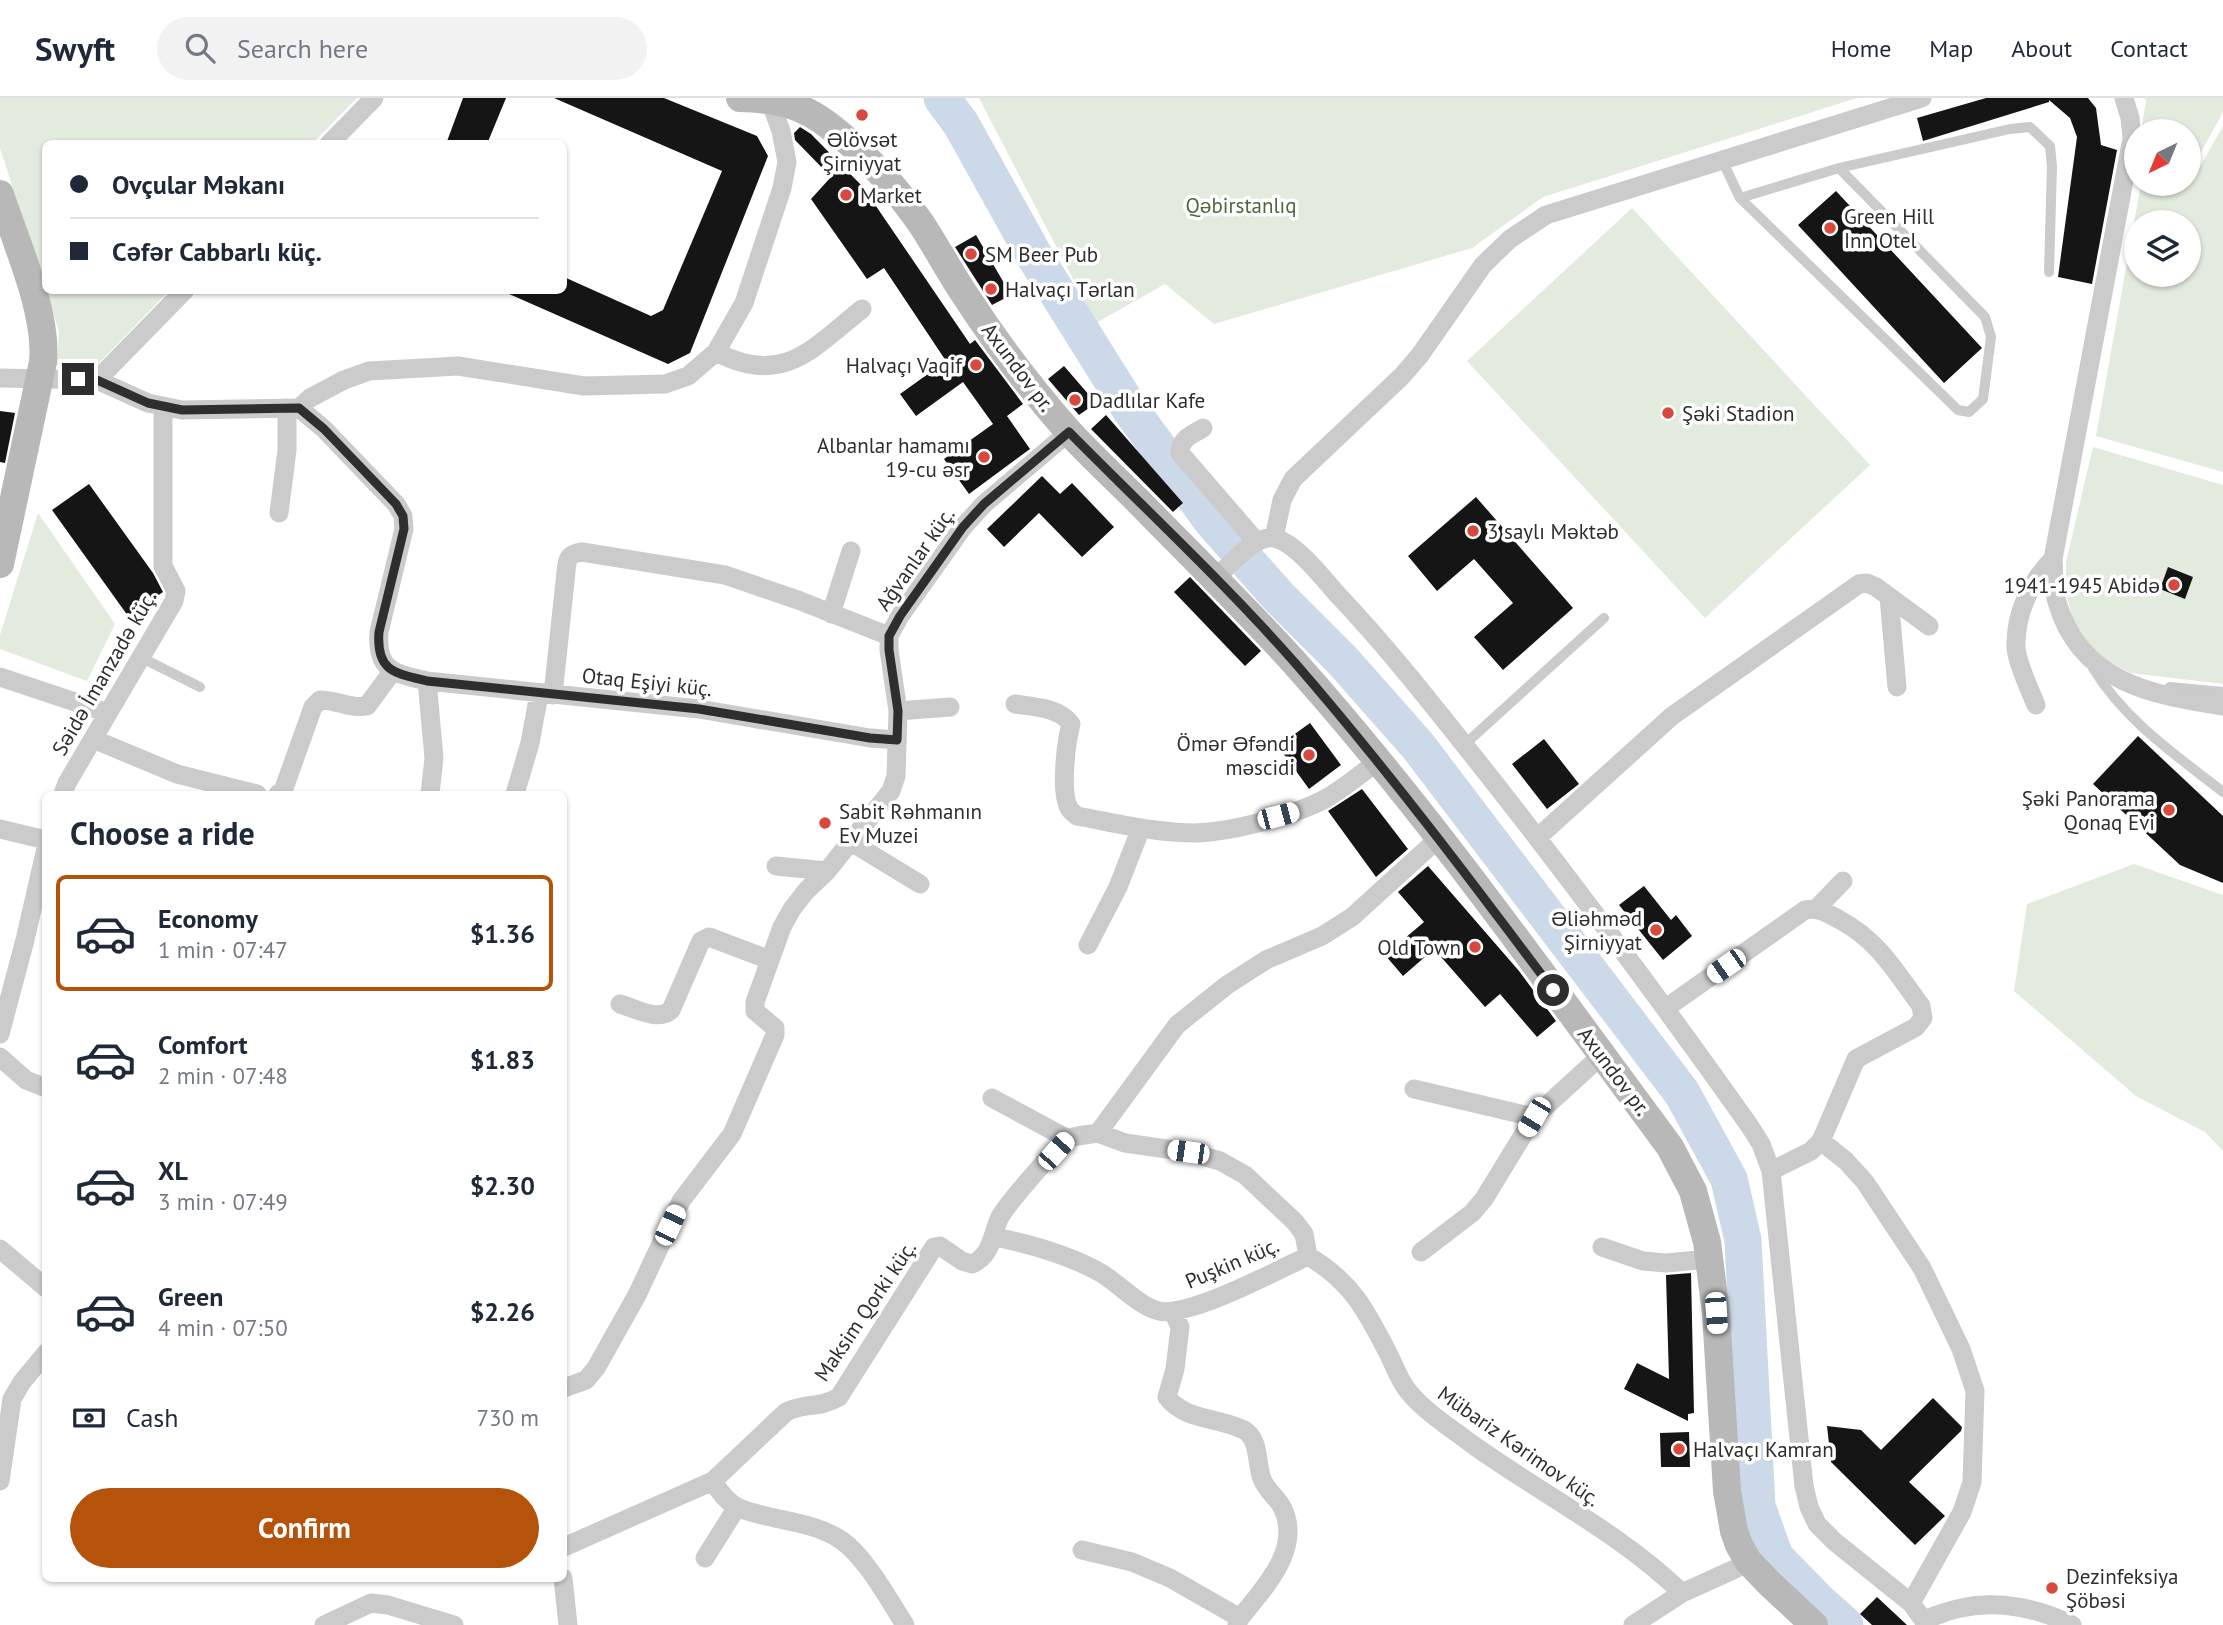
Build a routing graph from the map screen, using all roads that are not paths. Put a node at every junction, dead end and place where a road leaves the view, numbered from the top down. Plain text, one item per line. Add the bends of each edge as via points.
1 (374, 98) edge
2 (740, 98) edge
3 (769, 98) edge
4 (1922, 98) edge
5 (2124, 98) edge
6 (333, 140) edge
7 (1722, 159) junction
8 (1839, 168) junction
9 (0, 194) edge
10 (1740, 198) junction
11 (2049, 272) dead end
12 (181, 294) edge
13 (862, 309) dead end
14 (716, 352) junction
15 (0, 378) edge
16 (37, 379) junction
17 (97, 380) junction
18 (163, 407) junction
19 (293, 408) junction
20 (1203, 428) dead end
21 (1069, 432) junction
22 (279, 513) dead end
23 (1265, 539) junction
24 (851, 551) dead end
25 (2053, 559) junction
26 (0, 564) edge
27 (1223, 572) junction
28 (1889, 597) junction
29 (831, 614) junction
30 (1604, 618) dead end
31 (1929, 626) dead end
32 (889, 636) junction
33 (141, 657) junction
34 (2087, 659) junction
35 (392, 672) junction
36 (0, 677) edge
37 (427, 681) junction
38 (200, 687) dead end
39 (1897, 687) dead end
40 (2223, 692) edge
41 (546, 694) junction
42 (2162, 695) junction
43 (1015, 704) dead end
44 (2036, 705) dead end
45 (2223, 705) edge
46 (950, 707) dead end
47 (898, 711) junction
48 (108, 713) junction
49 (93, 739) junction
50 (897, 740) junction
51 (1464, 745) junction
52 (1378, 761) junction
53 (64, 791) edge
54 (245, 791) edge
55 (283, 791) edge
56 (430, 791) edge
57 (516, 791) edge
58 (2223, 792) edge
59 (1141, 828) junction
60 (0, 829) edge
61 (1439, 838) junction
62 (1537, 838) junction
63 (42, 839) edge
64 (851, 842) junction
65 (42, 866) edge
66 (776, 866) dead end
67 (827, 872) junction
68 (1843, 881) dead end
69 (920, 884) dead end
70 (1817, 908) junction
71 (1088, 945) dead end
72 (770, 960) junction
73 (620, 1004) dead end
74 (1666, 1007) junction
75 (0, 1034) edge
76 (1602, 1055) junction
77 (0, 1057) edge
78 (42, 1086) edge
79 (1414, 1089) dead end
80 (992, 1098) dead end
81 (1534, 1117) junction
82 (1098, 1133) junction
83 (1068, 1139) junction
84 (1822, 1141) junction
85 (1771, 1171) junction
86 (995, 1237) junction
87 (1602, 1247) dead end
88 (0, 1249) edge
89 (1421, 1252) dead end
90 (1308, 1256) junction
91 (1709, 1259) junction
92 (42, 1284) edge
93 (1173, 1311) junction
94 (42, 1358) edge
95 (567, 1387) edge
96 (0, 1481) edge
97 (713, 1481) junction
98 (737, 1507) junction
99 (567, 1546) edge
100 (1082, 1550) dead end
101 (705, 1558) dead end
102 (1748, 1561) junction
103 (563, 1582) edge
104 (1682, 1593) junction
105 (1910, 1603) junction
106 (1238, 1621) edge
107 (1926, 1622) edge
108 (324, 1625) edge
109 (454, 1625) edge
110 (568, 1625) edge
111 (905, 1625) edge
112 (1633, 1625) edge
113 (1814, 1625) edge
114 (2072, 1625) edge

1 - 6 street
2 - 3 street, Axundov pr.
3 - 14 street via 787,162 782,188 744,303
3 - 21 street, Axundov pr. via 790,103 833,129 889,184 1009,358
4 - 7 street
5 - 25 street via 2132,138
7 - 10 lane
7 - 23 street via 1546,215 1510,239 1483,265 1402,376 1293,479
8 - 10 lane
8 - 10 lane via 1985,317 1991,337 1983,398 1969,412 1958,410
8 - 11 lane via 2030,127 2050,146
9 - 16 street via 42,321 45,344
12 - 17 street
13 - 14 street via 794,361 759,367
14 - 19 street via 688,376 665,384 584,386 458,366 369,371
15 - 16 street
16 - 17 street
16 - 26 street
17 - 18 street
18 - 19 street
18 - 33 street, Səidə İmanzadə küç. via 163,566 176,591
19 - 22 street
19 - 35 street via 324,429 403,516 404,529 379,632 381,659
20 - 23 street via 1184,439 1180,453
21 - 27 street, Axundov pr.
21 - 32 street, Ağvanlar küç. via 963,527
23 - 27 street
23 - 51 street via 1294,550 1360,618
24 - 29 street
25 - 34 street via 2056,600
25 - 44 street via 2029,589 2016,650
27 - 52 street, Axundov pr.
28 - 31 street
28 - 39 street
28 - 62 street via 1867,583 1837,599 1672,716
29 - 32 street
29 - 41 street via 725,575 572,554
30 - 51 lane
32 - 47 street, Ağvanlar küç.
33 - 38 lane
33 - 48 street, Səidə İmanzadə küç.
34 - 42 street via 2134,686
34 - 58 lane via 2125,710
35 - 37 street, Otaq Eşiyi küç.
35 - 55 street via 367,706 320,700 313,707
36 - 48 street
37 - 41 street, Otaq Eşiyi küç.
37 - 56 street via 434,758
40 - 42 lane via 2170,687
41 - 50 street, Otaq Eşiyi küç. via 699,709
41 - 57 street
42 - 45 street
43 - 59 street via 1055,711 1071,724 1065,765 1069,810 1077,816
46 - 47 street
47 - 50 street, Ağvanlar küç.
48 - 49 street, Səidə İmanzadə küç.
49 - 53 street, Səidə İmanzadə küç.
49 - 54 street via 177,774
50 - 64 street, Ağvanlar küç. via 891,791
51 - 62 street
52 - 59 street via 1327,798 1296,811 1196,833
52 - 61 street, Axundov pr.
59 - 71 street
60 - 63 street
61 - 76 street, Axundov pr.
61 - 82 street via 1352,917 1322,936 1266,960 1177,1025
62 - 74 street
64 - 67 street, Ağvanlar küç.
64 - 69 street
65 - 75 street
66 - 67 street
67 - 72 street, Ağvanlar küç. via 792,909
68 - 70 street
70 - 74 street via 1804,910
70 - 84 street via 1861,931 1875,944 1920,1006 1923,1018 1916,1027 1856,1059
72 - 73 street via 709,937 701,941 667,1014
72 - 95 street, Ağvanlar küç. via 755,1011 772,1023 775,1035 732,1134 681,1202 596,1368 586,1380
74 - 85 street via 1749,1125
76 - 81 street
76 - 91 street, Axundov pr. via 1682,1168 1702,1217
77 - 78 street via 26,1080
79 - 81 street
80 - 83 street
81 - 89 street via 1484,1199
82 - 83 street
82 - 90 street via 1125,1143 1220,1161 1245,1175 1295,1222 1304,1234
83 - 86 street, Maksim Qorki küç. via 1009,1203
84 - 85 street
84 - 105 street via 1866,1182 1922,1268 1961,1349 1975,1391 1972,1482 1962,1512
85 - 105 street via 1809,1507 1817,1524 1835,1542
86 - 93 street, Puşkin küç. via 1072,1260 1101,1273 1150,1307
86 - 97 street, Maksim Qorki küç. via 981,1260 972,1264 940,1246 934,1248 839,1397 825,1405 797,1406 786,1412
87 - 91 street via 1643,1261
88 - 92 street
90 - 93 street, Puşkin küç. via 1203,1303
90 - 104 street, Mübariz Kərimov küç. via 1348,1285 1370,1317 1406,1389 1424,1408 1638,1556
91 - 102 street, Axundov pr. via 1727,1491 1734,1531
93 - 106 street, Puşkin küç. via 1180,1327 1167,1397 1175,1408 1246,1431 1257,1447 1263,1481 1283,1510 1290,1537 1274,1575
94 - 96 street via 12,1399
97 - 98 street
97 - 99 street, Maksim Qorki küç.
98 - 101 street
98 - 111 street via 841,1540 868,1569
100 - 106 street via 1132,1562 1170,1578
102 - 104 street
102 - 113 street, Axundov pr.
103 - 110 street
104 - 112 street
105 - 107 street
107 - 114 street via 1961,1608 2014,1606
108 - 109 street via 371,1603

